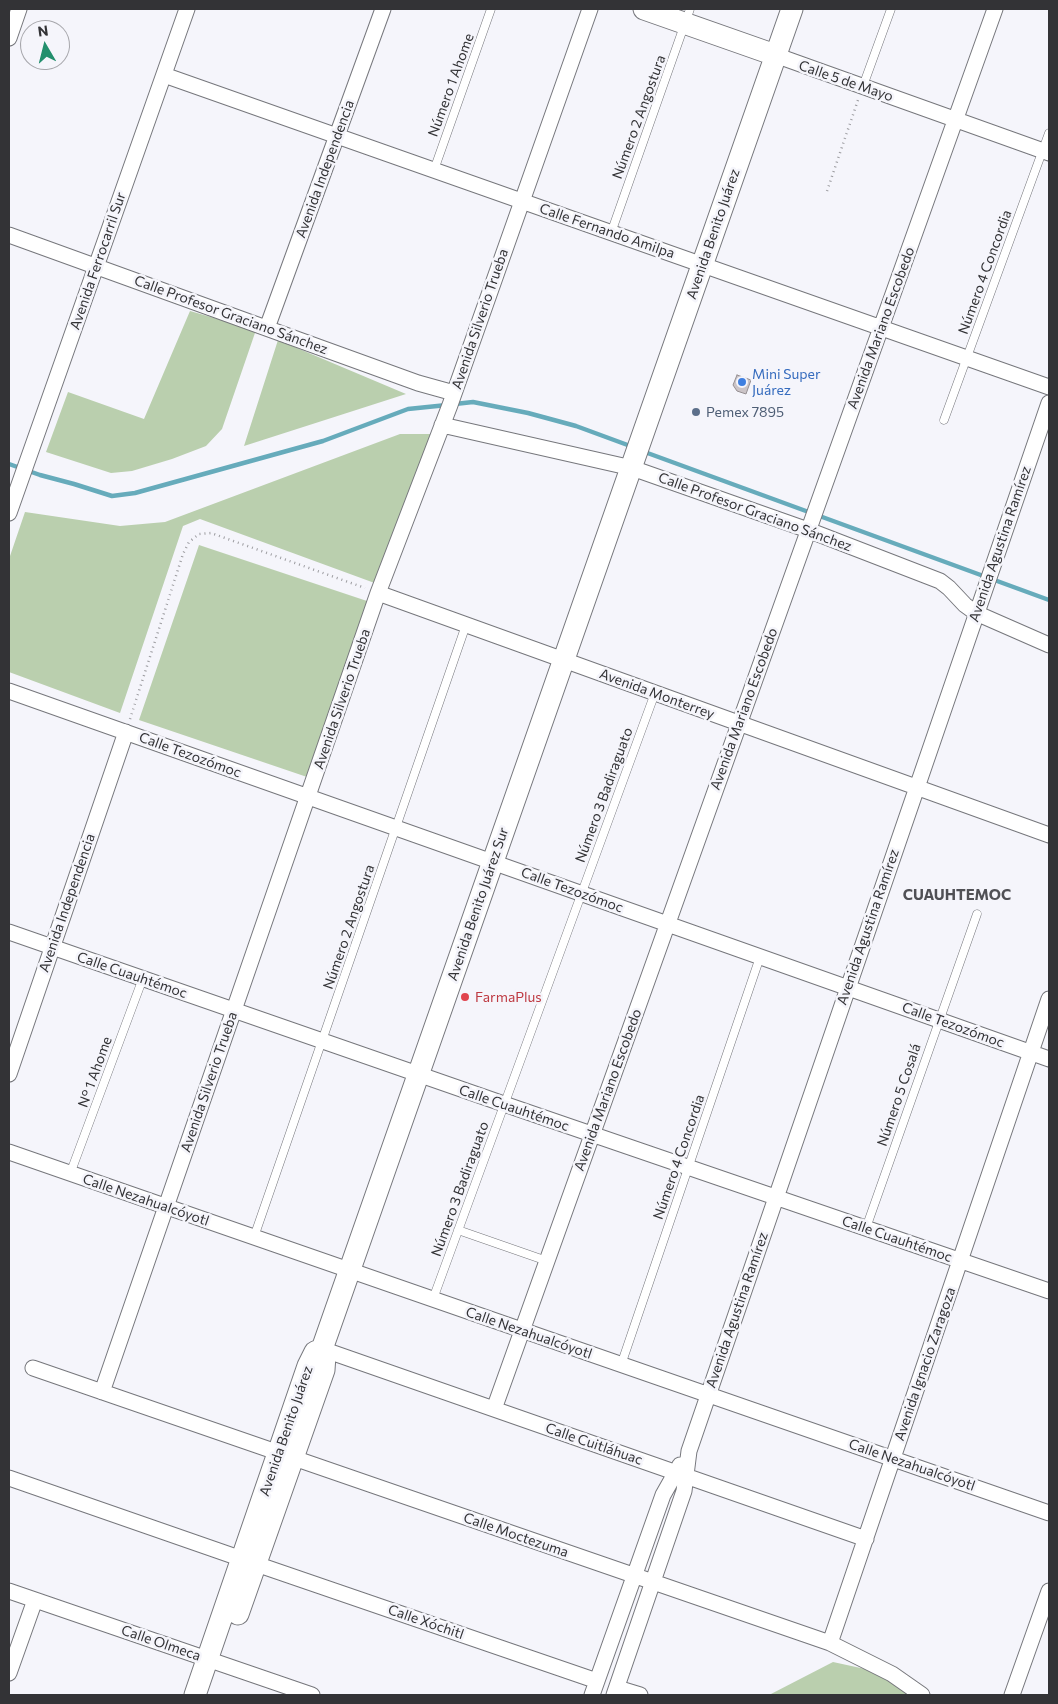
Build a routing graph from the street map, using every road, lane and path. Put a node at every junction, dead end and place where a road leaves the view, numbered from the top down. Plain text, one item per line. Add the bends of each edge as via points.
1 (19, 9) edge
2 (187, 9) edge
3 (383, 9) edge
4 (491, 9) edge
5 (590, 9) edge
6 (644, 9) edge
7 (792, 9) edge
8 (891, 9) edge
9 (995, 9) edge
10 (688, 16) edge
11 (9, 38) edge
12 (775, 55) junction
13 (164, 75) junction
14 (863, 86) junction
15 (955, 119) junction
16 (1049, 133) edge
17 (337, 136) junction
18 (1046, 151) edge
19 (434, 170) junction
20 (827, 191) dead end
21 (521, 201) junction
22 (611, 233) junction
23 (9, 235) edge
24 (702, 265) junction
25 (95, 266) junction
26 (268, 328) junction
27 (880, 328) junction
28 (966, 358) junction
29 (1049, 388) edge
30 (454, 393) junction
31 (1049, 403) edge
32 (944, 420) dead end
33 (442, 425) junction
34 (633, 464) junction
35 (9, 513) edge
36 (808, 530) junction
37 (378, 593) junction
38 (978, 607) junction
39 (466, 625) junction
40 (1049, 645) edge
41 (564, 660) junction
42 (9, 691) edge
43 (655, 693) junction
44 (739, 723) junction
45 (126, 732) junction
46 (916, 787) junction
47 (308, 796) junction
48 (396, 828) junction
49 (1049, 835) edge
50 (493, 862) junction
51 (581, 893) junction
52 (977, 914) dead end
53 (668, 924) junction
54 (9, 932) edge
55 (52, 947) junction
56 (760, 957) junction
57 (142, 978) junction
58 (848, 988) junction
59 (1049, 999) edge
60 (234, 1010) junction
61 (939, 1020) junction
62 (322, 1041) junction
63 (1031, 1053) junction
64 (1049, 1060) edge
65 (9, 1074) edge
66 (418, 1074) junction
67 (504, 1104) junction
68 (592, 1135) junction
69 (9, 1152) edge
70 (688, 1167) junction
71 (70, 1174) junction
72 (776, 1198) junction
73 (166, 1207) junction
74 (866, 1228) junction
75 (458, 1230) junction
76 (254, 1237) junction
77 (960, 1260) junction
78 (547, 1261) junction
79 (349, 1270) junction
80 (1049, 1290) edge
81 (433, 1299) junction
82 (522, 1330) junction
83 (322, 1349) junction
84 (621, 1364) junction
85 (33, 1368) dead end
86 (102, 1392) junction
87 (708, 1395) junction
88 (494, 1410) junction
89 (286, 1455) junction
90 (893, 1458) junction
91 (680, 1474) junction
92 (9, 1478) edge
93 (1049, 1513) edge
94 (866, 1539) junction
95 (249, 1562) junction
96 (634, 1575) junction
97 (653, 1582) junction
98 (9, 1591) edge
99 (1049, 1591) edge
100 (35, 1600) junction
101 (830, 1643) junction
102 (214, 1662) junction
103 (9, 1673) edge
104 (597, 1681) junction
105 (616, 1692) edge
106 (195, 1695) edge
107 (210, 1695) edge
108 (312, 1695) edge
109 (592, 1695) edge
110 (640, 1695) edge
111 (922, 1695) edge
112 (1012, 1695) edge

1 - 11 street
2 - 13 street, Avenida Ferrocarril Sur
3 - 17 street, Avenida Independencia
4 - 19 lane, Número 1 Ahome
5 - 21 street, Avenida Silverio Trueba
6 - 10 street, Calle 5 de Mayo
7 - 12 street, Avenida Benito Juárez
8 - 14 lane
9 - 15 street, Avenida Mariano Escobedo
10 - 12 street, Calle 5 de Mayo
10 - 22 lane, Número 2 Angostura
12 - 14 street, Calle 5 de Mayo
12 - 24 street, Avenida Benito Juárez
13 - 17 street, Calle Fernando Amilpa
13 - 25 street, Avenida Ferrocarril Sur
14 - 15 street, Calle 5 de Mayo
14 - 20 path
15 - 18 street, Calle 5 de Mayo
15 - 27 street, Avenida Mariano Escobedo
16 - 18 lane, Número 4 Concordia
17 - 19 street, Calle Fernando Amilpa
17 - 26 street, Avenida Independencia
18 - 28 lane, Número 4 Concordia
19 - 21 street, Calle Fernando Amilpa
21 - 22 street, Calle Fernando Amilpa
21 - 30 street, Avenida Silverio Trueba
22 - 24 street, Calle Fernando Amilpa
23 - 25 street, Calle Profesor Graciano Sánchez
24 - 27 street, Calle Fernando Amilpa
24 - 34 street, Avenida Benito Juárez
25 - 26 street, Calle Profesor Graciano Sánchez
25 - 35 street, Avenida Ferrocarril Sur
26 - 30 street, Calle Profesor Graciano Sánchez
27 - 28 street, Calle Fernando Amilpa
27 - 36 street, Avenida Mariano Escobedo
28 - 29 street, Calle Fernando Amilpa
28 - 32 lane, Número 4 Concordia
30 - 33 street, Avenida Silverio Trueba
31 - 38 street, Avenida Agustina Ramírez
33 - 34 street, Calle Profesor Graciano Sánchez
33 - 37 street, Avenida Silverio Trueba
34 - 36 street, Calle Profesor Graciano Sánchez
34 - 41 street, Avenida Benito Juárez Sur
36 - 38 street, Calle Profesor Graciano Sánchez via 940,581 965,605
36 - 44 street, Avenida Mariano Escobedo
37 - 39 street, Avenida Monterrey
37 - 45 path via 211,533 199,534 189,542 183,554
37 - 47 street, Avenida Silverio Trueba
38 - 40 street, Calle Profesor Graciano Sánchez
38 - 46 street, Avenida Agustina Ramírez
39 - 41 street, Avenida Monterrey
39 - 48 lane, Número 2 Angostura
41 - 43 street, Avenida Monterrey
41 - 50 street, Avenida Benito Juárez Sur
42 - 45 street, Calle Tezozómoc
43 - 44 street, Avenida Monterrey
43 - 51 lane, Número 3 Badiraguato
44 - 46 street, Avenida Monterrey
44 - 53 street, Avenida Mariano Escobedo
45 - 47 street, Calle Tezozómoc
45 - 55 street, Avenida Independencia
46 - 49 street, Avenida Monterrey
46 - 58 street, Avenida Agustina Ramírez
47 - 48 street, Calle Tezozómoc
47 - 60 street, Avenida Silverio Trueba
48 - 50 street, Calle Tezozómoc
48 - 62 lane, Número 2 Angostura
50 - 51 street, Calle Tezozómoc
50 - 66 street, Avenida Benito Juárez Sur
51 - 53 street, Calle Tezozómoc
51 - 67 lane, Número 3 Badiraguato
52 - 61 lane, Número 5 Cosalá
53 - 56 street, Calle Tezozómoc
53 - 68 street, Avenida Mariano Escobedo
54 - 55 street, Calle Cuauhtémoc
55 - 57 street, Calle Cuauhtémoc
55 - 65 street, Avenida Independencia
56 - 58 street, Calle Tezozómoc
56 - 70 lane, Número 4 Concordia
57 - 60 street, Calle Cuauhtémoc
57 - 71 lane, N° 1 Ahome
58 - 61 street, Calle Tezozómoc
58 - 72 street, Avenida Agustina Ramírez
59 - 63 street, Avenida Ignacio Zaragoza
60 - 62 street, Calle Cuauhtémoc
60 - 73 street, Avenida Silverio Trueba
61 - 63 street, Calle Tezozómoc
61 - 74 lane, Número 5 Cosalá
62 - 66 street, Calle Cuauhtémoc
62 - 76 lane, Número 2 Angostura
63 - 64 street, Calle Tezozómoc
63 - 77 street, Avenida Ignacio Zaragoza
66 - 67 street, Calle Cuauhtémoc
66 - 79 street, Avenida Benito Juárez Sur
67 - 68 street, Calle Cuauhtémoc
67 - 75 lane, Número 3 Badiraguato
68 - 70 street, Calle Cuauhtémoc
68 - 78 street, Avenida Mariano Escobedo
69 - 71 street, Calle Nezahualcóyotl
70 - 72 street, Calle Cuauhtémoc
70 - 84 lane, Número 4 Concordia
71 - 73 street, Calle Nezahualcóyotl
72 - 74 street, Calle Cuauhtémoc
72 - 87 street, Avenida Agustina Ramírez
73 - 76 street, Calle Nezahualcóyotl
73 - 86 street, Avenida Silverio Trueba
74 - 77 street, Calle Cuauhtémoc
75 - 78 lane
75 - 81 lane, Número 3 Badiraguato
76 - 79 street, Calle Nezahualcóyotl
77 - 80 street, Calle Cuauhtémoc
77 - 90 street, Avenida Ignacio Zaragoza
78 - 82 street, Avenida Mariano Escobedo
79 - 81 street, Calle Nezahualcóyotl
79 - 83 street, Avenida Benito Juárez Sur
81 - 82 street, Calle Nezahualcóyotl
82 - 84 street, Calle Nezahualcóyotl
82 - 88 street, Avenida Mariano Escobedo
83 - 88 street, Calle Cuitláhuac
83 - 89 street, Avenida Benito Juárez via 311,1358
84 - 87 street, Calle Nezahualcóyotl
85 - 86 street, Calle Moctezuma
86 - 89 street, Calle Moctezuma
87 - 90 street, Calle Nezahualcóyotl
87 - 91 street, Avenida Agustina Ramírez
88 - 91 street, Calle Cuitláhuac
89 - 95 street, Avenida Benito Juárez
89 - 96 street, Calle Moctezuma
90 - 93 street, Calle Nezahualcóyotl
90 - 94 street, Avenida Ignacio Zaragoza
91 - 94 street, Calle Cuitláhuac
91 - 96 street, Avenida Agustina Ramírez via 663,1495
91 - 97 street, Avenida Agustina Ramírez via 682,1501
92 - 95 street, Calle Xóchitl
94 - 101 street, Avenida Ignacio Zaragoza
95 - 102 street, Avenida Benito Juárez
95 - 104 street, Calle Xóchitl
96 - 97 street, Calle Moctezuma
96 - 104 street, Avenida Agustina Ramírez
97 - 101 street, Calle Moctezuma
97 - 105 street, Avenida Agustina Ramírez
98 - 100 street, Calle Olmeca
99 - 112 street
100 - 102 street, Calle Olmeca
100 - 103 street
101 - 111 street, Calle Moctezuma via 892,1674
102 - 106 street, Avenida Benito Juárez
102 - 107 street, Avenida Benito Juárez
102 - 108 street, Calle Olmeca
104 - 109 street, Avenida Agustina Ramírez
105 - 110 street

